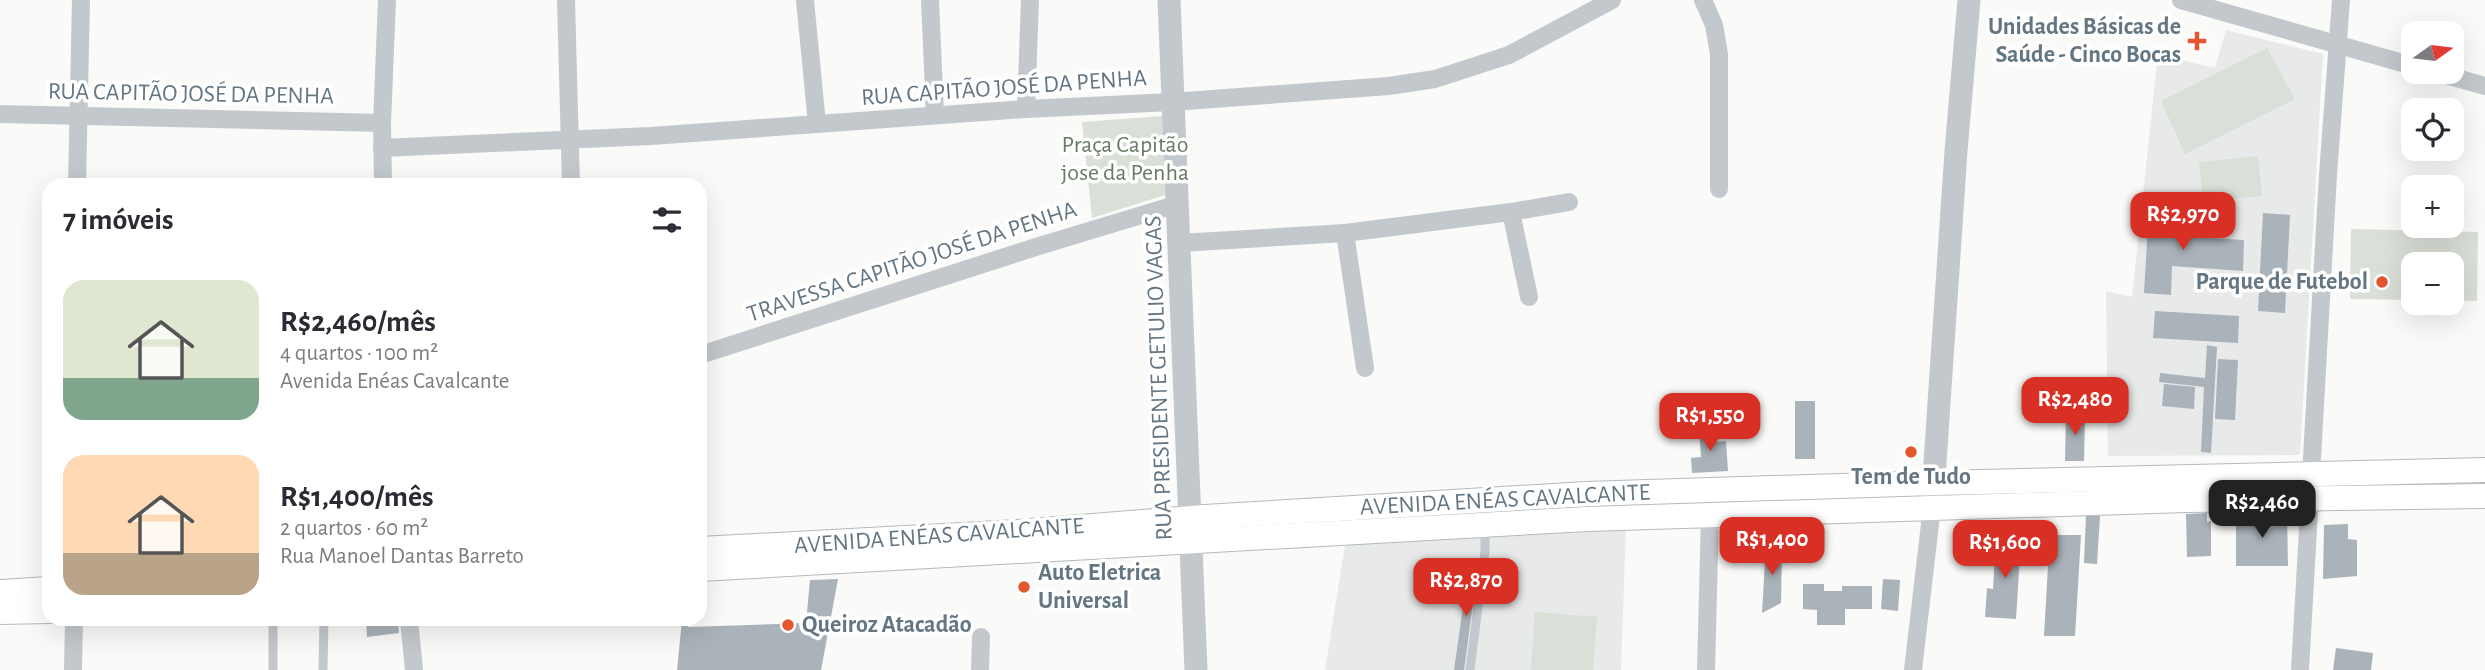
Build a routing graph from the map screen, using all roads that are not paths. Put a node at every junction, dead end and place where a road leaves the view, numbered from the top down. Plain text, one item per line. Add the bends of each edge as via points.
1 (80, 0) edge
2 (387, 0) edge
3 (566, 0) edge
4 (805, 0) edge
5 (930, 0) edge
6 (1030, 0) edge
7 (1169, 0) edge
8 (1612, 0) edge
9 (1703, 0) edge
10 (1969, 0) edge
11 (2181, 0) edge
12 (2342, 0) edge
13 (2338, 44) junction
14 (2401, 62) edge
15 (2464, 80) edge
16 (2485, 86) edge
17 (1172, 102) junction
18 (1026, 109) junction
19 (0, 114) edge
20 (935, 115) junction
21 (78, 116) junction
22 (382, 123) junction
23 (817, 124) junction
24 (571, 140) junction
25 (382, 148) junction
26 (78, 178) edge
27 (383, 178) edge
28 (571, 178) edge
29 (1719, 189) dead end
30 (1569, 202) dead end
31 (1178, 204) junction
32 (1511, 212) junction
33 (1345, 233) junction
34 (1180, 243) junction
35 (1529, 297) dead end
36 (707, 353) edge
37 (1365, 368) dead end
38 (2485, 470) edge
39 (2311, 474) junction
40 (2186, 488) junction
41 (1586, 494) junction
42 (1933, 495) junction
43 (2485, 496) edge
44 (2309, 500) junction
45 (1710, 516) junction
46 (1587, 519) junction
47 (1319, 522) junction
48 (1485, 525) junction
49 (1192, 530) junction
50 (1018, 542) junction
51 (707, 549) edge
52 (707, 568) edge
53 (42, 589) edge
54 (0, 592) edge
55 (42, 611) edge
56 (0, 612) edge
57 (74, 626) edge
58 (273, 626) edge
59 (324, 626) edge
60 (410, 626) edge
61 (981, 637) dead end
62 (73, 670) edge
63 (273, 670) edge
64 (323, 670) edge
65 (414, 670) edge
66 (981, 670) edge
67 (1196, 670) edge
68 (1470, 670) edge
69 (1706, 670) edge
70 (1913, 670) edge
71 (2300, 670) edge

1 - 21 street
2 - 22 street
3 - 24 street
4 - 23 street
5 - 20 street
6 - 18 street
7 - 17 street, RUA PRESIDENTE GETULIO VAGAS
8 - 17 street, RUA CAPITÃO JOSÉ DA PENHA via 1509,55 1435,79
9 - 29 street via 1714,25 1718,54
10 - 42 street
11 - 13 street
12 - 13 street
13 - 14 street
13 - 39 street
15 - 16 street
17 - 18 street, RUA CAPITÃO JOSÉ DA PENHA
17 - 31 street, RUA PRESIDENTE GETULIO VAGAS
18 - 20 street, RUA CAPITÃO JOSÉ DA PENHA
19 - 21 street, RUA CAPITÃO JOSÉ DA PENHA
20 - 23 street, RUA CAPITÃO JOSÉ DA PENHA
21 - 22 street, RUA CAPITÃO JOSÉ DA PENHA
21 - 26 street
22 - 25 street
23 - 24 street, RUA CAPITÃO JOSÉ DA PENHA
24 - 25 street, RUA CAPITÃO JOSÉ DA PENHA
24 - 28 street
25 - 27 street
30 - 32 street
31 - 34 street, RUA PRESIDENTE GETULIO VAGAS
31 - 36 street, TRAVESSA CAPITÃO JOSÉ DA PENHA
32 - 33 street
32 - 35 street
33 - 34 street
33 - 37 street
34 - 49 street, RUA PRESIDENTE GETULIO VAGAS
38 - 39 main road, AVENIDA ENÉAS CAVALCANTE
39 - 40 main road, AVENIDA ENÉAS CAVALCANTE
39 - 44 street
40 - 42 main road, AVENIDA ENÉAS CAVALCANTE
40 - 44 main road, AVENIDA ENÉAS CAVALCANTE
41 - 42 main road, AVENIDA ENÉAS CAVALCANTE
41 - 46 main road
41 - 47 main road, AVENIDA ENÉAS CAVALCANTE
42 - 45 main road, AVENIDA ENÉAS CAVALCANTE
42 - 70 street
43 - 44 main road, AVENIDA ENÉAS CAVALCANTE
44 - 71 street
45 - 46 main road, AVENIDA ENÉAS CAVALCANTE
45 - 69 street
46 - 48 main road, AVENIDA ENÉAS CAVALCANTE
47 - 48 main road, AVENIDA ENÉAS CAVALCANTE
47 - 49 main road, AVENIDA ENÉAS CAVALCANTE
48 - 68 lane
49 - 50 main road, AVENIDA ENÉAS CAVALCANTE
49 - 67 street, RUA PRESIDENTE GETULIO VAGAS
50 - 51 main road, AVENIDA ENÉAS CAVALCANTE
50 - 52 main road, AVENIDA ENÉAS CAVALCANTE
53 - 54 main road
55 - 56 main road
57 - 62 street
58 - 63 lane
59 - 64 lane
60 - 65 street
61 - 66 street

